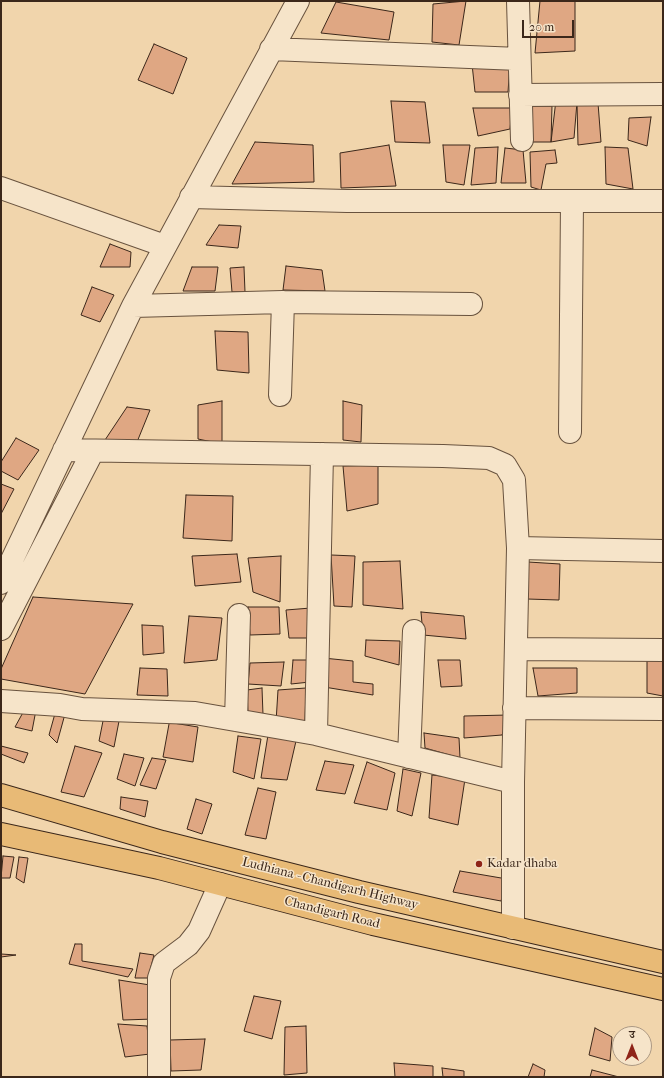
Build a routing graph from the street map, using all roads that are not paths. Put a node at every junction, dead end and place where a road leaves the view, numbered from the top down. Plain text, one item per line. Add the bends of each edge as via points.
1 (298, 1) edge
2 (518, 1) edge
3 (271, 48) junction
4 (519, 58) junction
5 (663, 94) edge
6 (520, 95) junction
7 (522, 140) dead end
8 (1, 188) edge
9 (191, 197) junction
10 (572, 201) junction
11 (663, 201) edge
12 (165, 246) junction
13 (283, 302) junction
14 (471, 304) dead end
15 (133, 306) junction
16 (280, 395) dead end
17 (570, 432) dead end
18 (64, 450) junction
19 (93, 451) junction
20 (322, 454) junction
21 (518, 548) junction
22 (663, 551) edge
23 (1, 583) edge
24 (239, 615) dead end
25 (1, 629) edge
26 (414, 631) dead end
27 (516, 649) junction
28 (663, 650) edge
29 (1, 701) edge
30 (514, 708) junction
31 (663, 709) edge
32 (236, 720) junction
33 (316, 734) junction
34 (409, 757) junction
35 (513, 782) junction
36 (1, 795) edge
37 (1, 834) edge
38 (220, 884) junction
39 (513, 928) junction
40 (663, 962) edge
41 (663, 988) edge
42 (159, 1077) edge

1 - 3 street
2 - 4 street
3 - 4 street
3 - 9 street
4 - 6 street
5 - 6 street
6 - 7 street
8 - 12 street
9 - 10 street via 347,202
9 - 12 street
10 - 11 street
10 - 17 street
12 - 15 street
13 - 14 street
13 - 15 street
13 - 16 street
15 - 18 street
18 - 19 street
18 - 23 street
19 - 20 street
19 - 25 street
20 - 21 street via 481,457 505,465 514,480
20 - 33 street
21 - 22 street
21 - 27 street
24 - 32 street
26 - 34 street
27 - 28 street
27 - 30 street
29 - 32 street via 82,709 195,712
30 - 31 street
30 - 35 street
32 - 33 street
33 - 34 street
34 - 35 street
35 - 39 street
36 - 39 main road, Ludhiana - Chandigarh Highway via 162,842
37 - 38 main road, Chandigarh Road via 159,868
38 - 41 main road, Chandigarh Road via 373,924
38 - 42 street via 199,931 188,945 164,963 160,978
39 - 40 main road, Ludhiana - Chandigarh Highway

